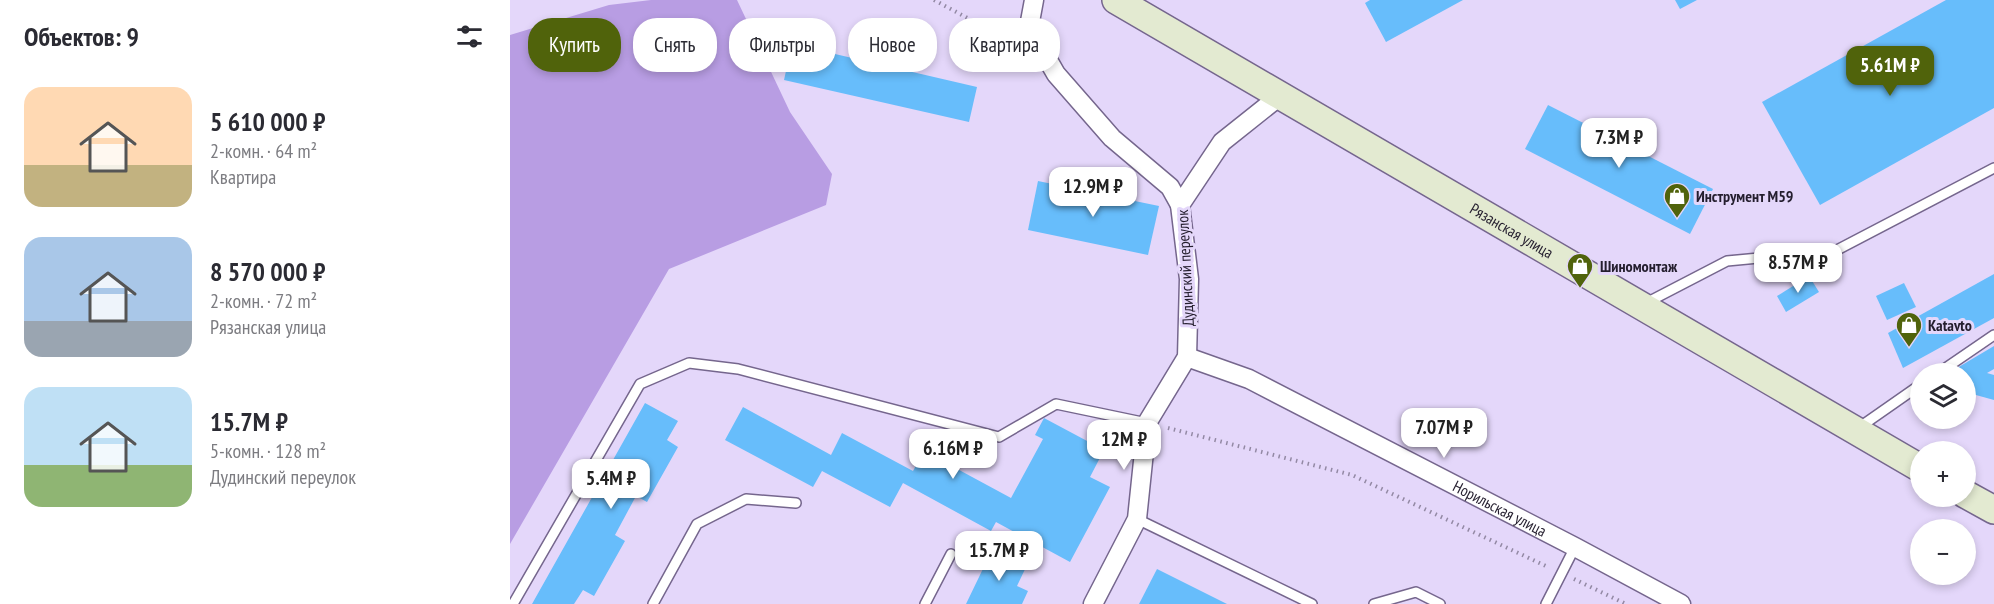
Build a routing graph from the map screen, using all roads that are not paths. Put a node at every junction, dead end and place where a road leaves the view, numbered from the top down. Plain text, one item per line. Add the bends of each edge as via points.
1 (1034, 0) edge
2 (1131, 3) edge
3 (1281, 95) junction
4 (1994, 168) edge
5 (1180, 205) junction
6 (1641, 305) junction
7 (1994, 335) edge
8 (1187, 357) junction
9 (1953, 363) edge
10 (1910, 392) edge
11 (1147, 423) junction
12 (1856, 430) junction
13 (1910, 462) edge
14 (1976, 499) edge
15 (796, 503) dead end
16 (1992, 507) edge
17 (1137, 519) junction
18 (1575, 547) junction
19 (951, 554) dead end
20 (513, 604) edge
21 (653, 604) edge
22 (925, 604) edge
23 (1093, 604) edge
24 (1312, 604) edge
25 (1374, 604) edge
26 (1440, 604) edge
27 (1546, 604) edge
28 (1681, 604) edge

1 - 5 street via 1029,27 1056,74 1112,138 1170,187
2 - 3 street, Рязанская улица
3 - 5 street, Дудинский переулок via 1222,142
3 - 6 street, Рязанская улица
4 - 6 lane via 1835,251 1727,261
5 - 8 street, Дудинский переулок via 1189,279
6 - 12 street, Рязанская улица
7 - 9 lane
8 - 11 street, Дудинский переулок
8 - 18 street, Норильская улица via 1248,379
10 - 12 lane
11 - 17 street, Дудинский переулок
11 - 20 lane via 1056,404 999,437 738,369 689,363 640,384
12 - 13 street, Рязанская улица
14 - 16 street
15 - 21 lane via 746,499 697,524
17 - 23 street, Дудинский переулок
17 - 24 lane
18 - 27 lane
18 - 28 street, Норильская улица
19 - 22 lane
25 - 26 lane via 1416,592

